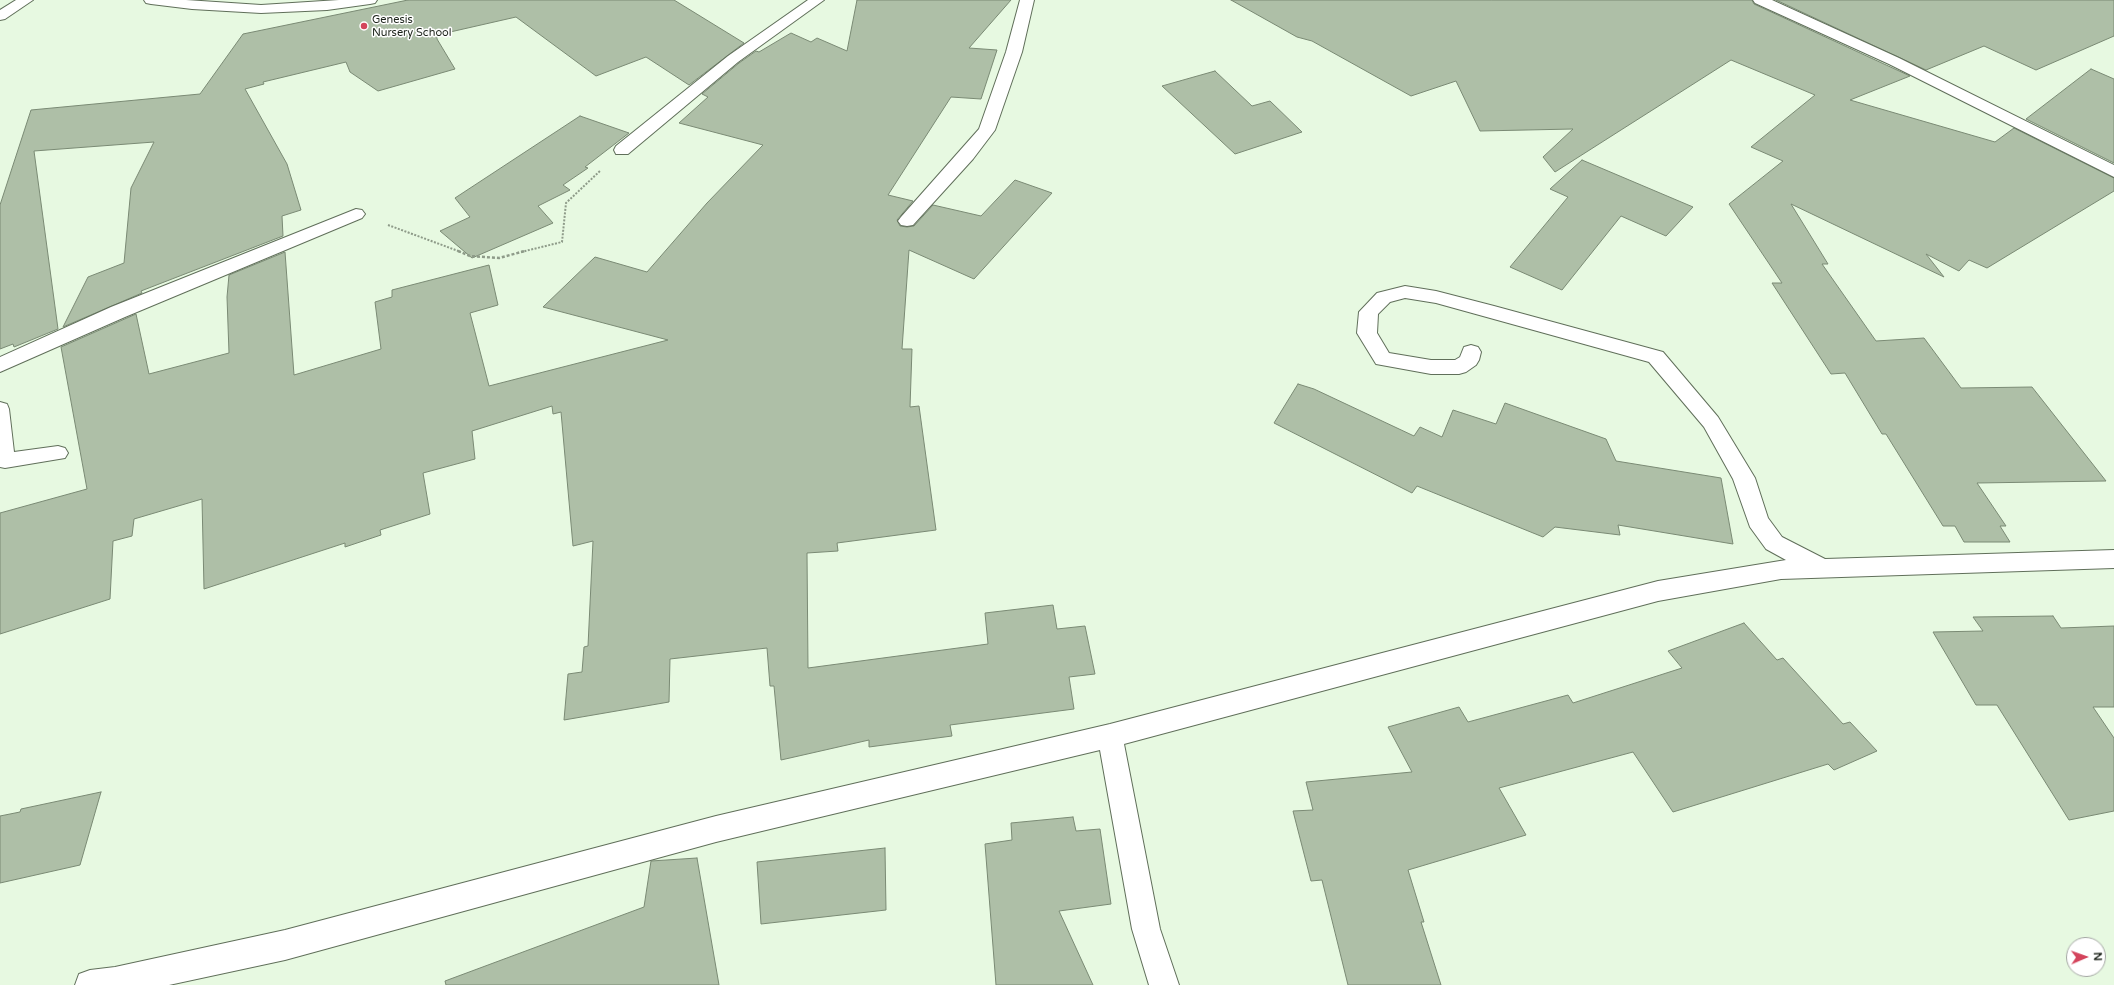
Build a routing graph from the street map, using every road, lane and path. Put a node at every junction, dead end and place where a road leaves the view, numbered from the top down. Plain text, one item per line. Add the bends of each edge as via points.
1 (26, 0) edge
2 (151, 0) edge
3 (370, 0) edge
4 (817, 0) edge
5 (1027, 0) edge
6 (1760, 0) edge
7 (0, 16) edge
8 (622, 150) joint
9 (2114, 172) edge
10 (356, 214) joint
11 (907, 222) dead end
12 (1471, 352) dead end
13 (0, 365) edge
14 (0, 409) edge
15 (58, 453) dead end
16 (2114, 560) edge
17 (1822, 569) junction
18 (1110, 736) junction
19 (90, 985) edge
20 (1164, 985) edge

1 - 7 street
2 - 3 street via 261,9 327,6
4 - 8 street via 732,59
5 - 11 street via 1012,59 987,130 968,155
6 - 9 street via 1894,61
8 - 10 path via 566,202 562,242 499,258 470,256
10 - 13 street via 118,312
12 - 17 street via 1469,360 1459,367 1431,367 1383,358 1367,333 1369,312 1384,297 1405,292 1494,312 1656,357 1711,422 1744,478 1758,520 1774,543
14 - 15 lane via 5,461
16 - 17 street
17 - 18 street via 1781,570 1658,591
18 - 19 street via 716,829 286,945 115,982
18 - 20 street via 1146,929

